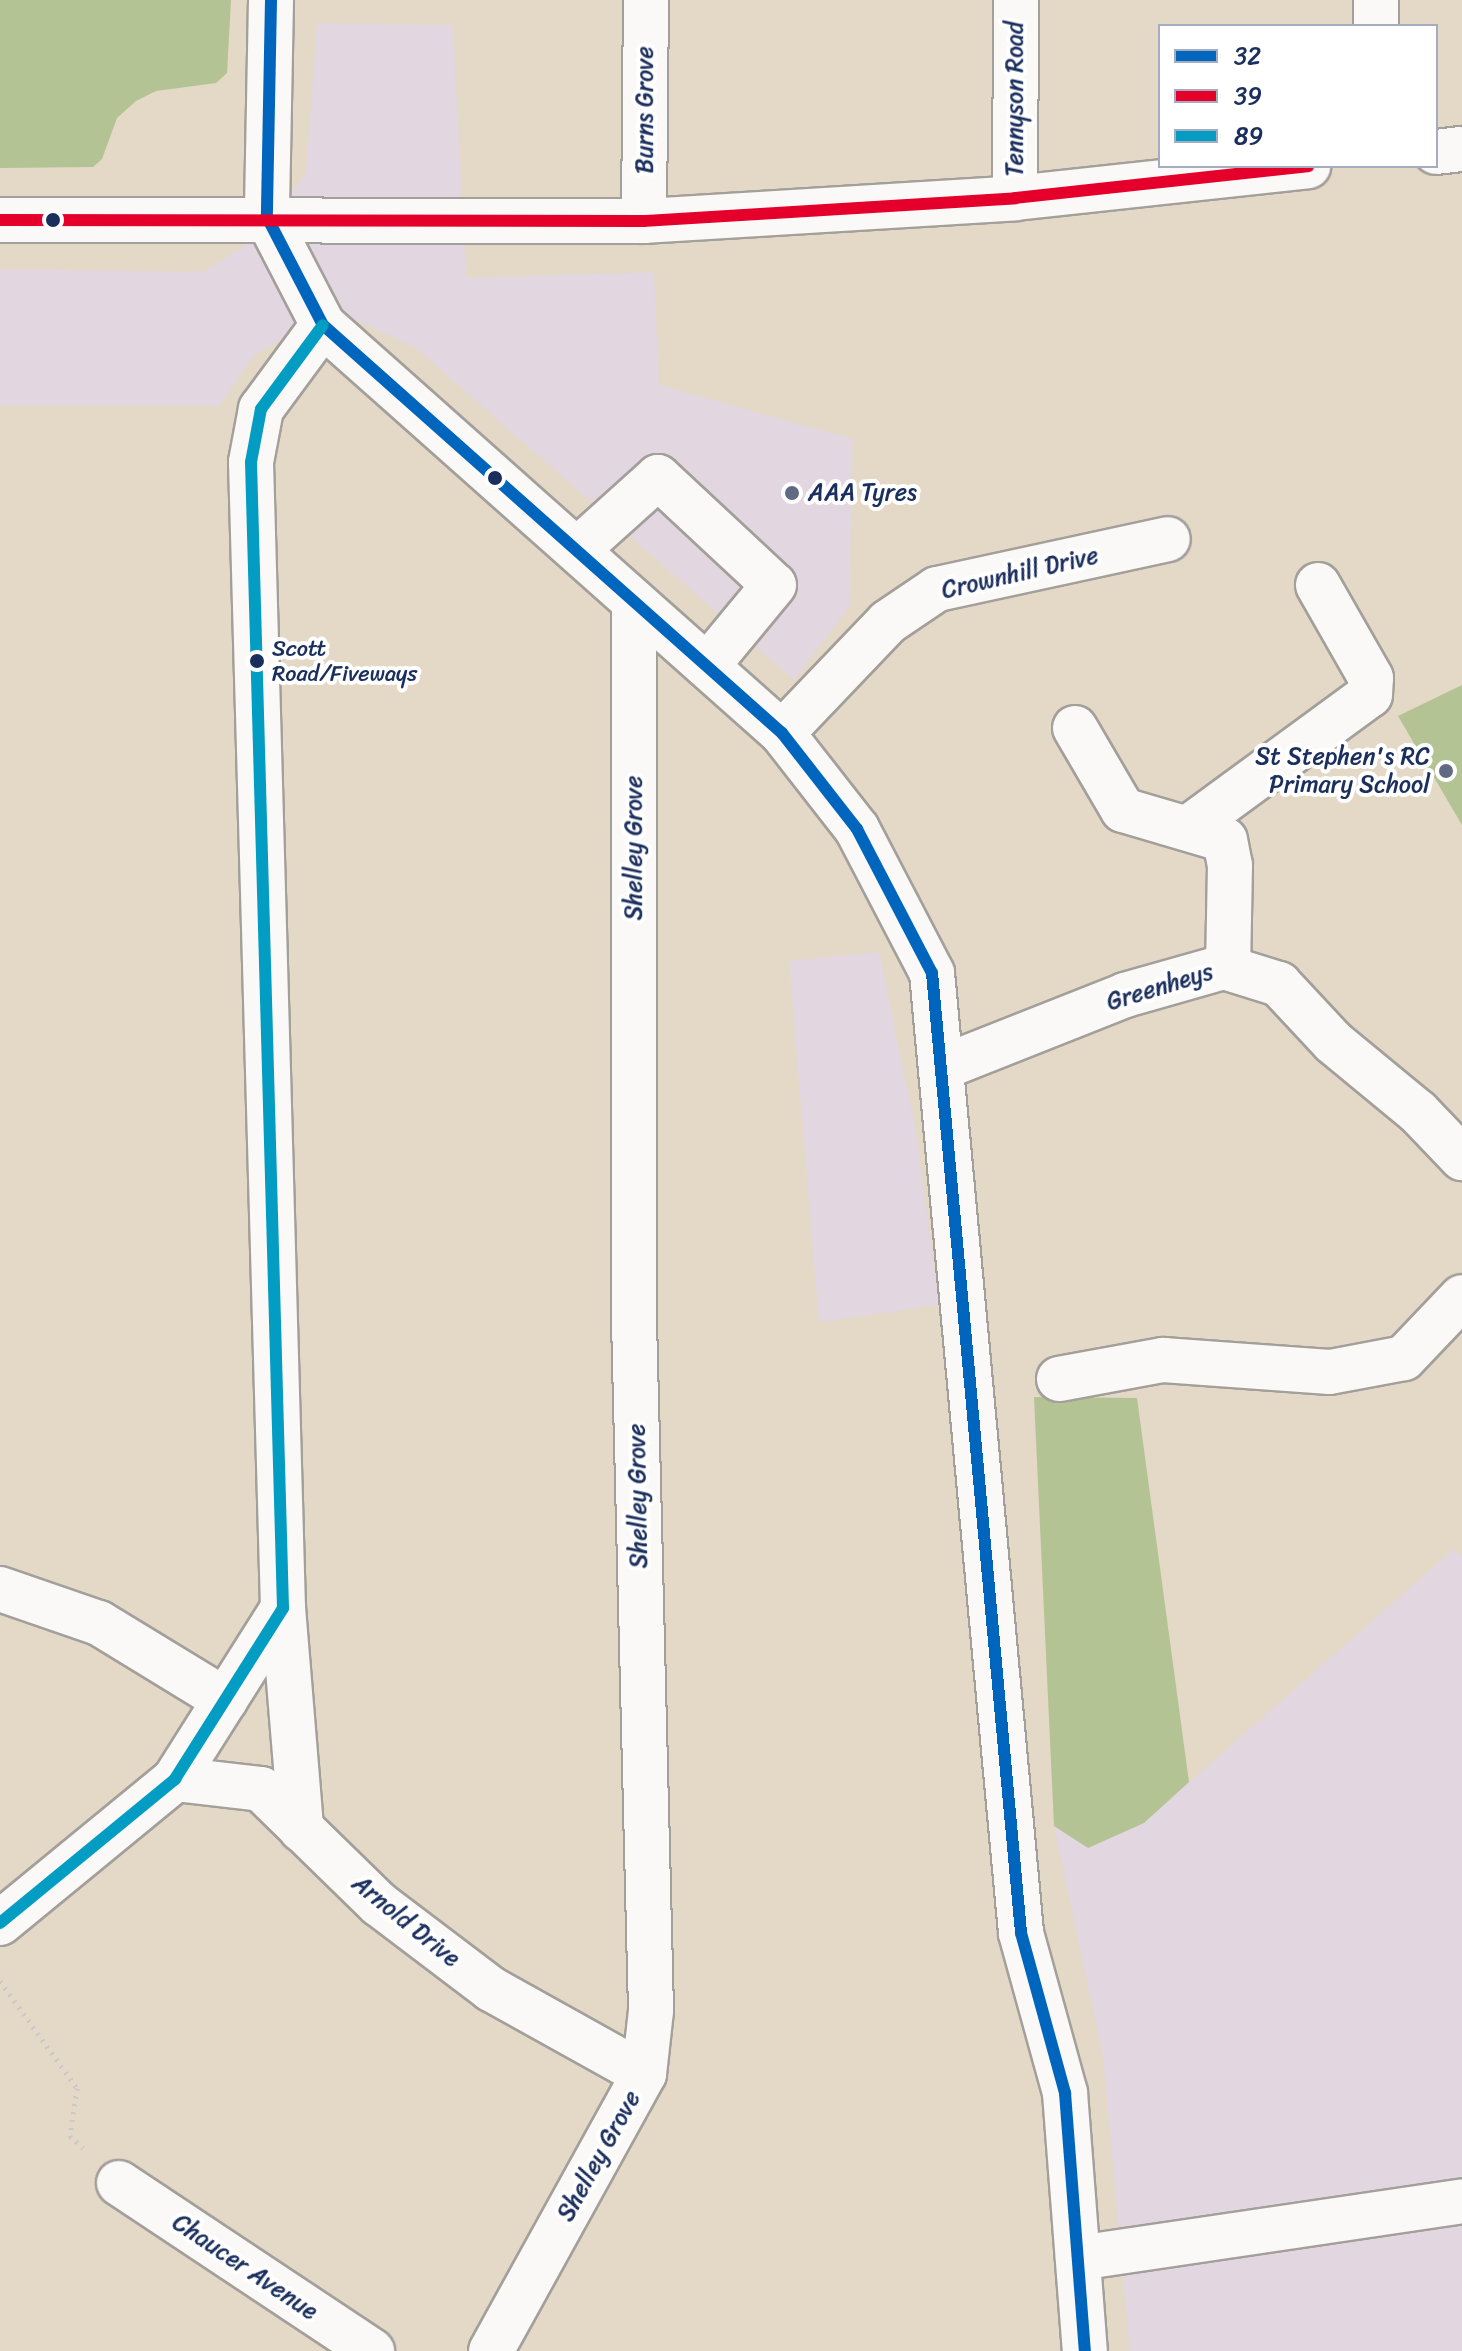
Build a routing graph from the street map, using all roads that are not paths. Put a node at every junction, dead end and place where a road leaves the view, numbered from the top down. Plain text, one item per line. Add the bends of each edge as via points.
1 (271, 0) edge
2 (646, 0) edge
3 (1016, 0) edge
4 (1376, 0) edge
5 (1376, 24) edge
6 (1462, 149) edge
7 (1438, 152) edge
8 (1290, 168) edge
9 (1015, 198) junction
10 (267, 217) junction
11 (0, 220) edge
12 (644, 221) junction
13 (323, 325) junction
14 (1168, 539) dead end
15 (577, 550) junction
16 (1318, 585) dead end
17 (634, 602) junction
18 (707, 666) junction
19 (1075, 728) dead end
20 (782, 733) junction
21 (1188, 828) junction
22 (1228, 968) junction
23 (941, 1068) junction
24 (1462, 1158) edge
25 (1462, 1297) edge
26 (1059, 1379) dead end
27 (0, 1589) edge
28 (283, 1608) junction
29 (225, 1700) junction
30 (175, 1779) junction
31 (301, 1829) junction
32 (0, 1923) edge
33 (644, 2074) junction
34 (119, 2183) road end
35 (1462, 2201) edge
36 (1078, 2258) junction
37 (372, 2351) edge
38 (491, 2351) edge
39 (1085, 2351) edge

1 - 10 street
2 - 12 street, Burns Grove
3 - 9 street, Tennyson Road
4 - 5 street
6 - 7 street
8 - 9 street
9 - 12 street
10 - 11 street
10 - 12 street
10 - 13 street
13 - 15 street
13 - 28 street via 261,409 251,462
14 - 20 street, Crownhill Drive via 937,589 888,622
15 - 17 street
15 - 18 street via 658,477 774,585
16 - 21 street via 1371,678 1370,695
17 - 18 street
17 - 33 street, Shelley Grove via 634,1318 651,2011
18 - 20 street
19 - 21 street via 1123,810
20 - 23 street via 857,829 932,973
21 - 22 street via 1221,838 1228,848
22 - 23 street, Greenheys via 1125,995
22 - 24 street, Greenheys via 1279,984 1333,1042 1418,1112
23 - 36 street via 1021,1933 1065,2093
25 - 26 street via 1404,1358 1330,1372 1163,1360
27 - 29 street via 99,1623
28 - 29 street
28 - 31 street
29 - 30 street
30 - 31 street, Arnold Drive via 261,1789
30 - 32 street
31 - 33 street, Arnold Drive via 379,1904 491,1989
33 - 38 street, Shelley Grove
34 - 37 street, Chaucer Avenue
35 - 36 street
36 - 39 street

